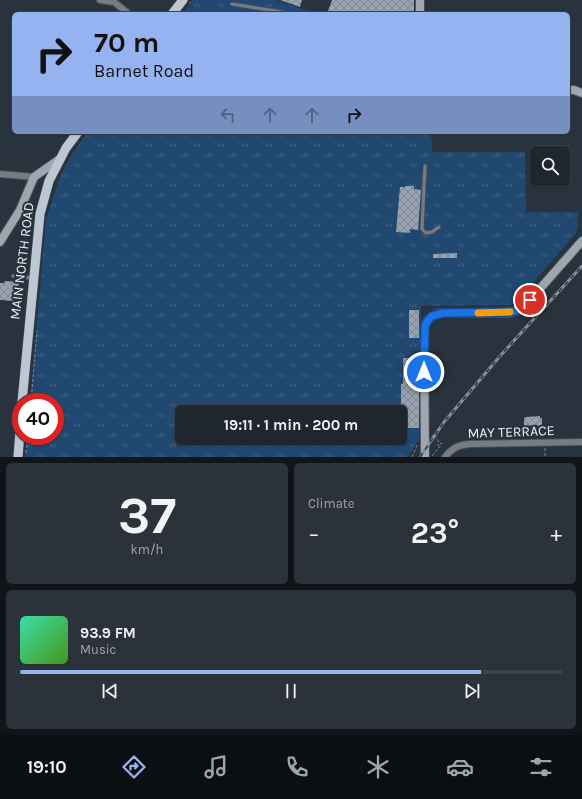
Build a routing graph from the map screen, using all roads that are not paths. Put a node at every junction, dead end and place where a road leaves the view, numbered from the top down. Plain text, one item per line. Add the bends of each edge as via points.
1 (100, 0) edge
2 (183, 0) edge
3 (420, 0) edge
4 (232, 4) dead end
5 (174, 11) edge
6 (126, 12) edge
7 (284, 12) edge
8 (420, 12) edge
9 (570, 90) edge
10 (582, 93) edge
11 (77, 134) edge
12 (61, 158) junction
13 (425, 166) dead end
14 (0, 174) edge
15 (34, 177) junction
16 (439, 227) dead end
17 (582, 240) edge
18 (0, 242) edge
19 (13, 276) dead end
20 (33, 278) junction
21 (23, 393) edge
22 (582, 442) edge
23 (19, 445) edge
24 (18, 457) edge
25 (425, 457) edge
26 (445, 457) edge

1 - 6 street via 114,2
2 - 5 main road
3 - 8 street
4 - 7 lane
9 - 10 street
11 - 12 main road, MAIN NORTH ROAD
12 - 15 street
12 - 20 main road, MAIN NORTH ROAD via 43,200
13 - 16 lane via 422,229 432,232
14 - 15 street
15 - 18 street via 20,210
17 - 25 street via 521,310 440,313 428,320 424,331
19 - 20 lane
20 - 21 main road, MAIN NORTH ROAD
22 - 26 street, MAY TERRACE via 470,444 457,446
23 - 24 main road

